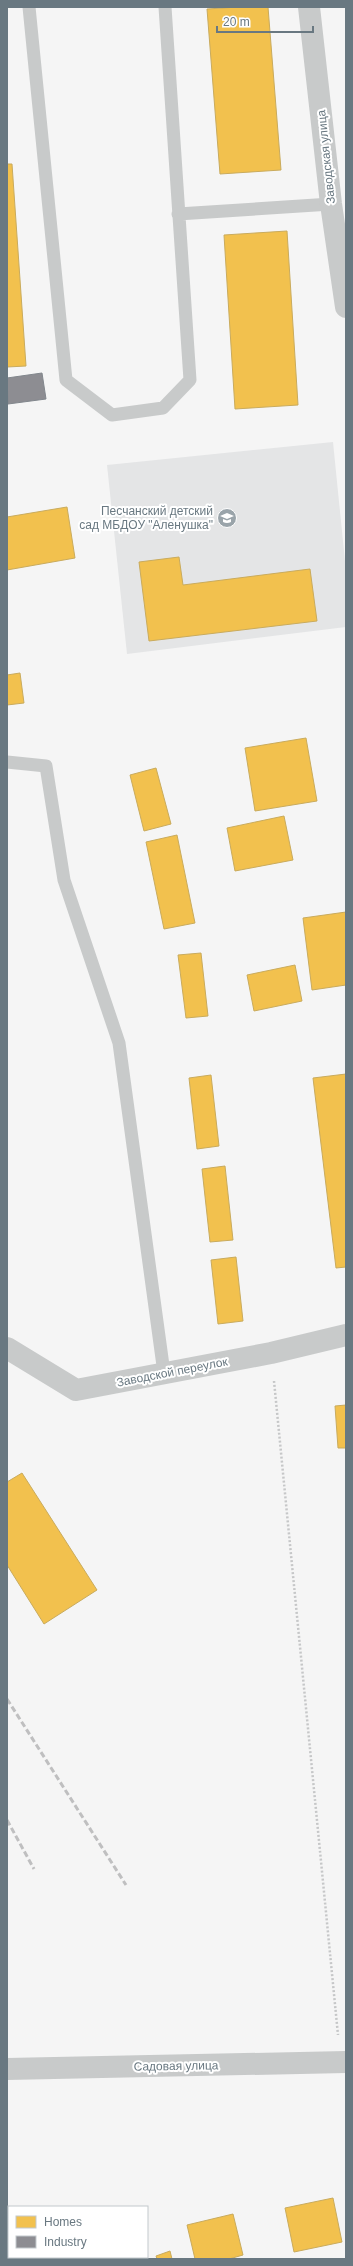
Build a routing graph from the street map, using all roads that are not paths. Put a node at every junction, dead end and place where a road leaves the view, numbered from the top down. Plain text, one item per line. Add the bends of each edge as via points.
1 (29, 7) edge
2 (165, 7) edge
3 (309, 7) edge
4 (331, 204) junction
5 (178, 214) junction
6 (346, 307) edge
7 (7, 762) edge
8 (346, 1335) edge
9 (7, 1348) edge
10 (164, 1373) junction
11 (343, 2062) edge
12 (7, 2069) edge

1 - 5 lane via 66,380 112,415 163,408 190,380
2 - 5 lane
3 - 4 street, Заводская улица
4 - 5 lane
4 - 6 street, Заводская улица
7 - 10 lane via 46,766 64,880 119,1044
8 - 10 street, Заводской переулок via 271,1353
9 - 10 street, Заводской переулок via 76,1390
11 - 12 street, Садовая улица

